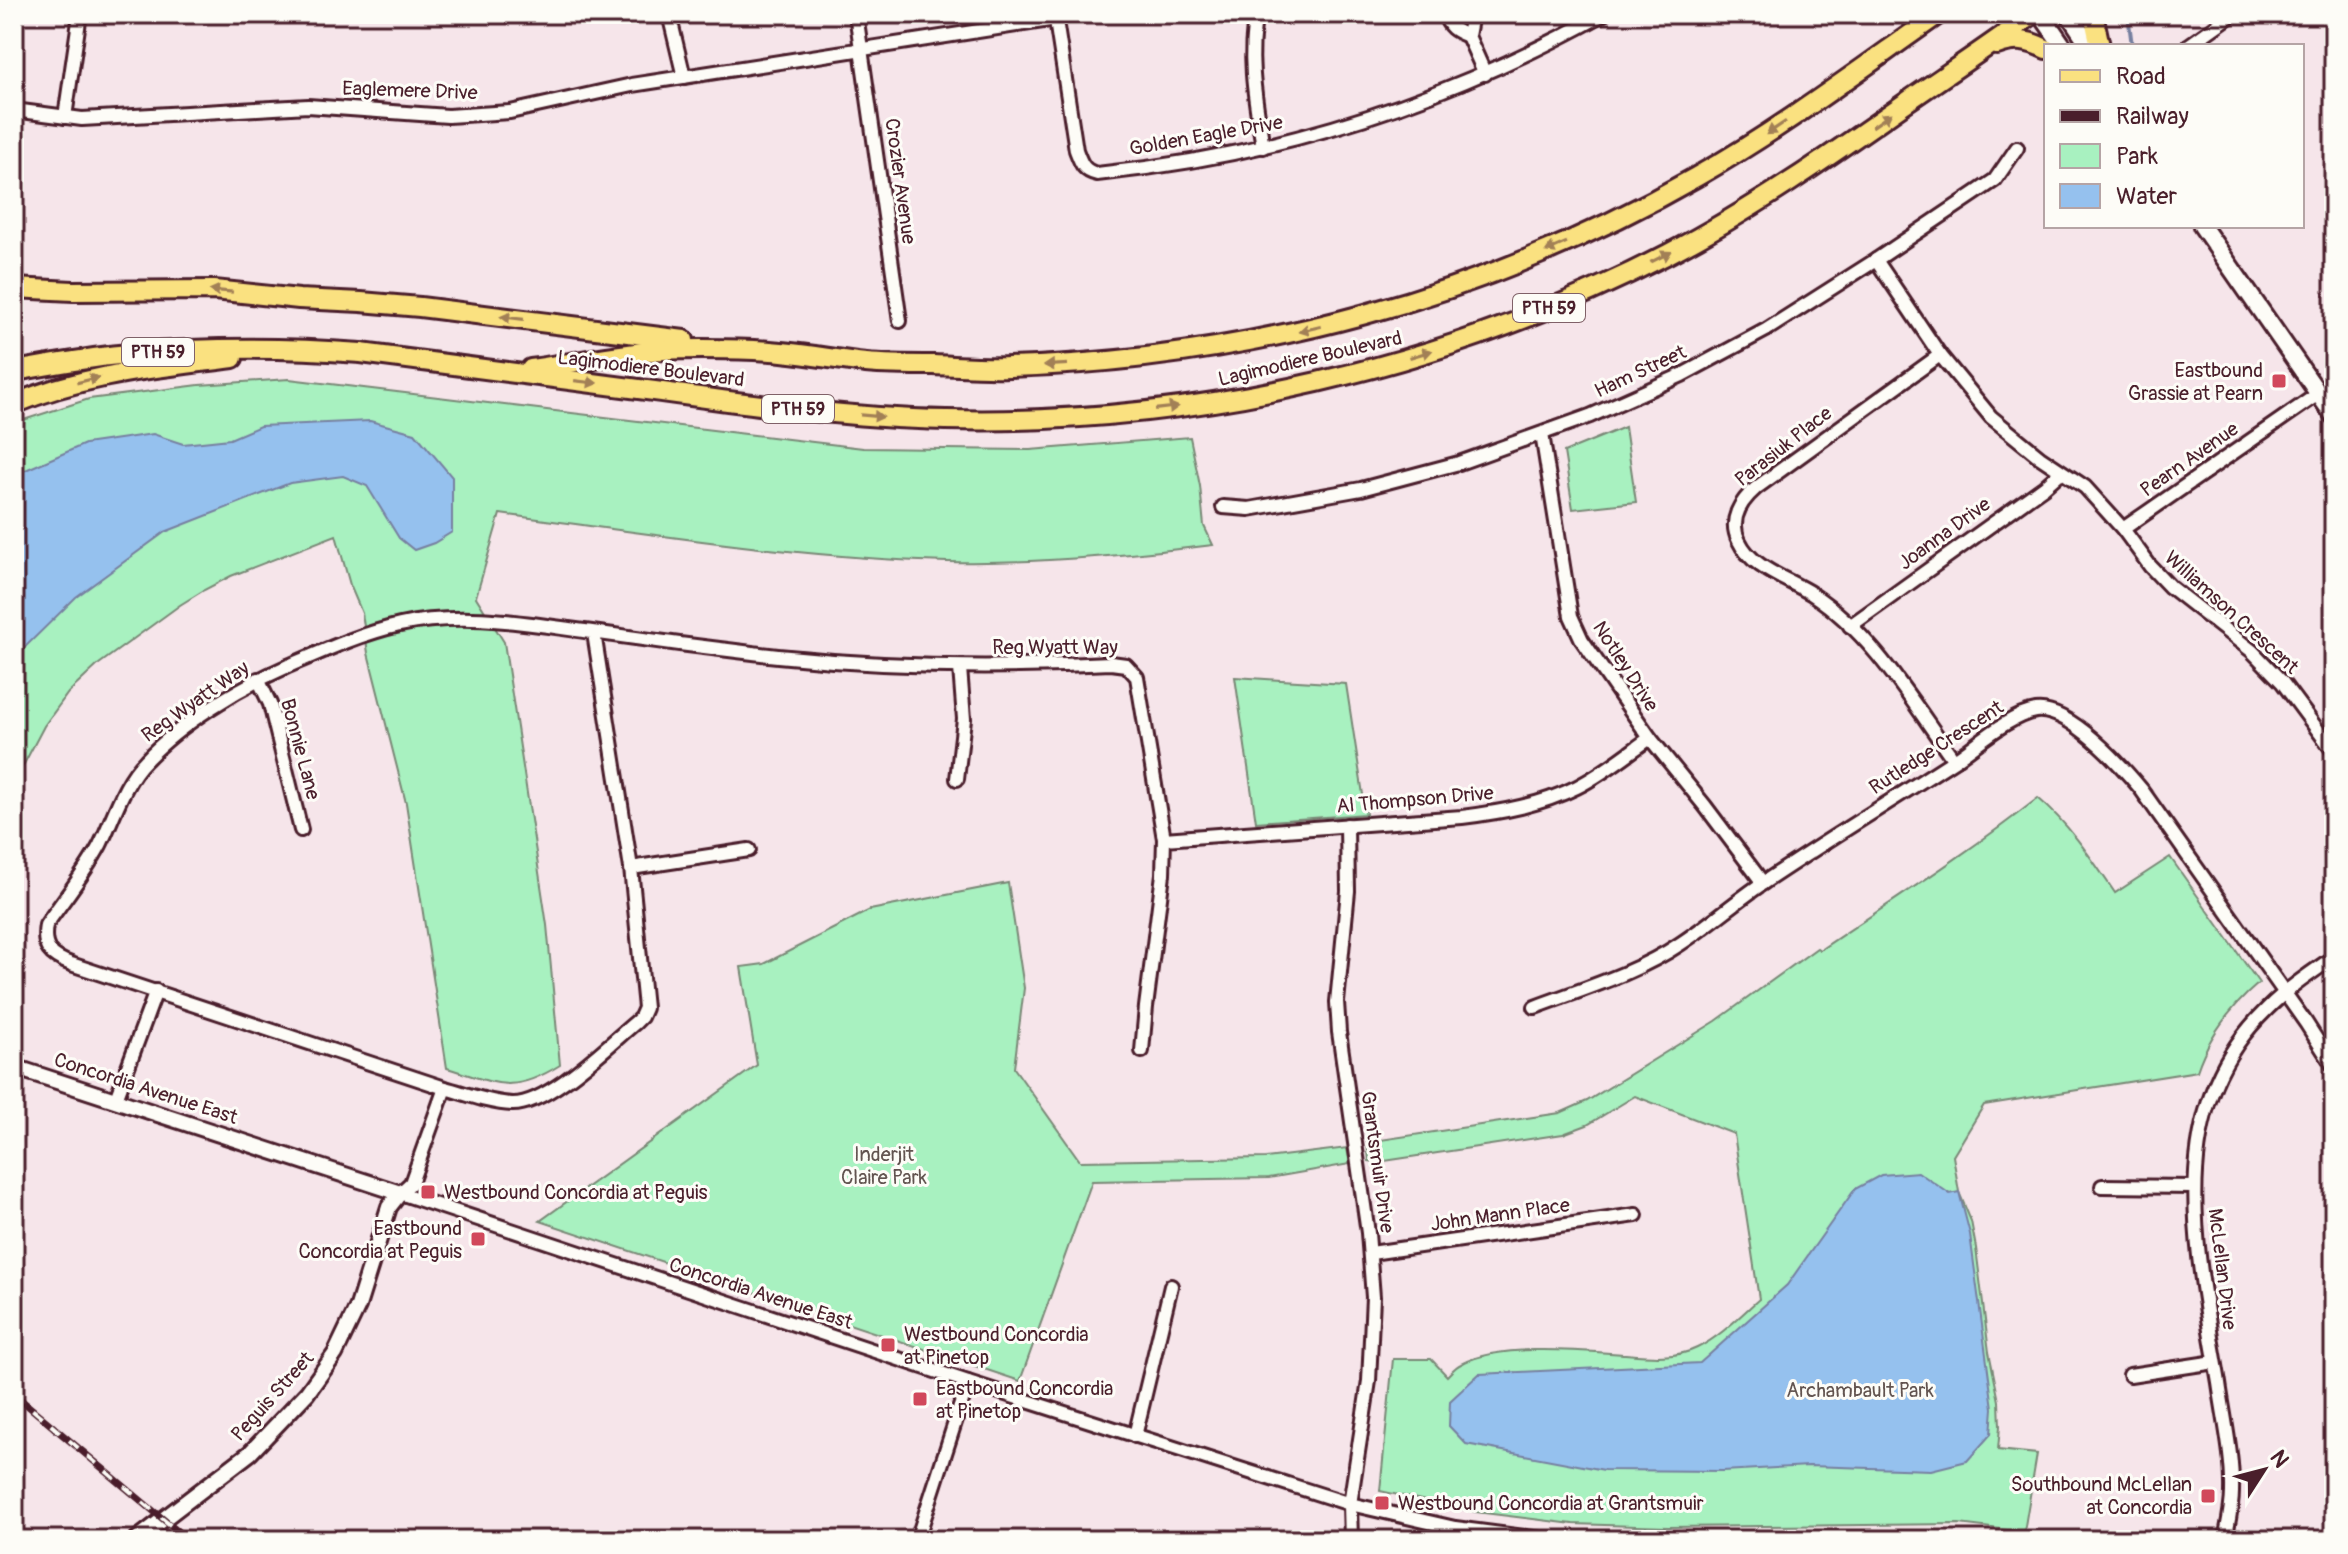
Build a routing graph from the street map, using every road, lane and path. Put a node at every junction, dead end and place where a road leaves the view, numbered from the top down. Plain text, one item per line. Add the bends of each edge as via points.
1 (80, 14) edge
2 (669, 14) edge
3 (856, 14) edge
4 (1256, 14) edge
5 (1445, 14) edge
6 (1472, 14) edge
7 (1604, 14) edge
8 (2033, 14) edge
9 (2041, 14) edge
10 (2069, 14) edge
11 (2093, 14) edge
12 (2233, 14) edge
13 (1055, 16) edge
14 (1935, 16) edge
15 (1468, 36) junction
16 (2062, 44) edge
17 (2089, 44) edge
18 (2100, 44) edge
19 (2191, 44) edge
20 (861, 48) junction
21 (2044, 48) edge
22 (1956, 67) junction
23 (1485, 74) junction
24 (684, 77) junction
25 (14, 110) edge
26 (65, 117) junction
27 (1263, 147) junction
28 (2017, 148) dead end
29 (2203, 228) edge
30 (1876, 260) junction
31 (14, 288) edge
32 (900, 321) dead end
33 (304, 349) junction
34 (756, 350) junction
35 (1940, 355) junction
36 (14, 371) edge
37 (509, 372) junction
38 (2318, 394) junction
39 (14, 404) edge
40 (2334, 416) edge
41 (1542, 434) junction
42 (2061, 472) junction
43 (1223, 507) dead end
44 (2123, 529) junction
45 (1850, 626) junction
46 (594, 633) junction
47 (960, 668) junction
48 (258, 679) junction
49 (1650, 738) junction
50 (2334, 752) edge
51 (1954, 760) junction
52 (957, 779) dead end
53 (1347, 825) junction
54 (301, 830) dead end
55 (1164, 839) junction
56 (749, 850) dead end
57 (631, 868) junction
58 (1763, 883) junction
59 (2334, 957) edge
60 (156, 991) junction
61 (2284, 994) junction
62 (1535, 1007) dead end
63 (1142, 1051) dead end
64 (14, 1067) edge
65 (2334, 1067) edge
66 (445, 1088) junction
67 (116, 1099) junction
68 (2102, 1186) dead end
69 (2194, 1187) junction
70 (400, 1193) junction
71 (1636, 1215) dead end
72 (1371, 1253) junction
73 (1171, 1286) dead end
74 (2215, 1362) junction
75 (2130, 1375) dead end
76 (968, 1382) junction
77 (1135, 1436) junction
78 (1350, 1504) junction
79 (136, 1540) edge
80 (917, 1540) edge
81 (1351, 1540) edge
82 (1549, 1540) edge
83 (2225, 1540) edge

1 - 26 street
2 - 24 street
3 - 20 street
4 - 27 street via 1252,79
5 - 15 street via 1447,24
6 - 15 street
7 - 23 street, Golden Eagle Drive
8 - 22 main road, Lagimodiere Boulevard / PTH 59
9 - 16 main road
10 - 17 main road
11 - 18 main road
12 - 19 street
13 - 20 street, Eaglemere Drive
13 - 27 street, Golden Eagle Drive via 1076,150 1088,172 1189,162
14 -> 34 main road, Lagimodiere Boulevard / PTH 59 via 1767,134 1617,219 1457,287 1347,320 1198,351 1006,367 872,363
15 - 23 street
20 - 24 street, Eaglemere Drive
20 - 32 street, Crozier Avenue
21 - 22 main road via 2013,39
37 -> 22 main road, Lagimodiere Boulevard / PTH 59 via 795,409 947,421 1122,414 1273,392 1430,351 1602,286 1789,184
23 - 27 street, Golden Eagle Drive via 1367,119
24 - 26 street, Eaglemere Drive via 510,112 448,116 308,106
25 - 26 street, Eaglemere Drive
28 - 30 street, Ham Street via 1995,180
29 - 38 main road
30 - 35 street, Williamson Crescent
30 - 41 street, Ham Street via 1709,361
34 -> 31 main road via 361,302 214,290
33 - 36 main road, Lagimodiere Boulevard / PTH 59 via 204,348
33 - 37 main road, Lagimodiere Boulevard / PTH 59
39 -> 33 main road via 121,372
34 - 37 main road, Lagimodiere Boulevard / PTH 59 via 661,350
35 - 42 street, Williamson Crescent via 1991,417
35 - 45 street, Parasiuk Place via 1756,488 1737,513 1737,539 1755,562 1812,594
38 - 40 main road
38 - 44 street, Pearn Avenue
41 - 43 street, Ham Street via 1361,489 1249,509
41 - 49 street, Notley Drive via 1571,616
42 - 44 street, Williamson Crescent via 2085,487
42 - 45 street, Joanna Drive
44 - 50 street, Williamson Crescent via 2170,587 2252,651 2282,682
45 - 51 street, Parasiuk Place via 1887,667
46 - 47 street, Reg Wyatt Way via 837,662
46 - 48 street, Reg Wyatt Way via 506,621 447,619 403,625 364,635
46 - 57 street, Reg Wyatt Way
47 - 52 street via 964,719
47 - 55 street, Reg Wyatt Way via 1111,663 1132,670 1141,692
48 - 54 street, Bonnie Lane via 270,704
48 - 60 street, Reg Wyatt Way via 145,761 98,847 46,925 49,951 61,960
49 - 53 street, Al Thompson Drive via 1577,787 1528,806 1462,817
49 - 58 street, Notley Drive
51 - 58 street, Rutledge Crescent
51 - 61 street, Rutledge Crescent via 2014,718 2037,711 2053,713 2090,735 2141,789
53 - 55 street, Al Thompson Drive
53 - 72 street, Grantsmuir Drive via 1348,891 1337,1002
55 - 63 street, Reg Wyatt Way
56 - 57 street
57 - 66 street, Reg Wyatt Way via 645,1001 641,1017 538,1099 490,1102
58 - 62 street, Rutledge Crescent via 1678,946
59 - 61 street, McLellan Drive
60 - 66 street, Reg Wyatt Way
60 - 67 street
61 - 65 street, Rutledge Crescent
61 - 69 street, McLellan Drive via 2233,1051 2209,1098
64 - 67 street, Concordia Avenue East
66 - 70 street via 411,1183
67 - 70 street, Concordia Avenue East
68 - 69 street
69 - 74 street, McLellan Drive
70 - 76 street, Concordia Avenue East
70 - 79 street, Peguis Street via 389,1207 358,1306 335,1354 307,1393 250,1453
71 - 72 street, John Mann Place
72 - 78 street, Grantsmuir Drive via 1369,1381
73 - 77 street
74 - 75 street
74 - 83 street, McLellan Drive via 2232,1492
76 - 77 street, Concordia Avenue East
76 - 80 street
77 - 78 street, Concordia Avenue East
78 - 81 street, Grantsmuir Drive
78 - 82 street, Concordia Avenue East via 1455,1528

